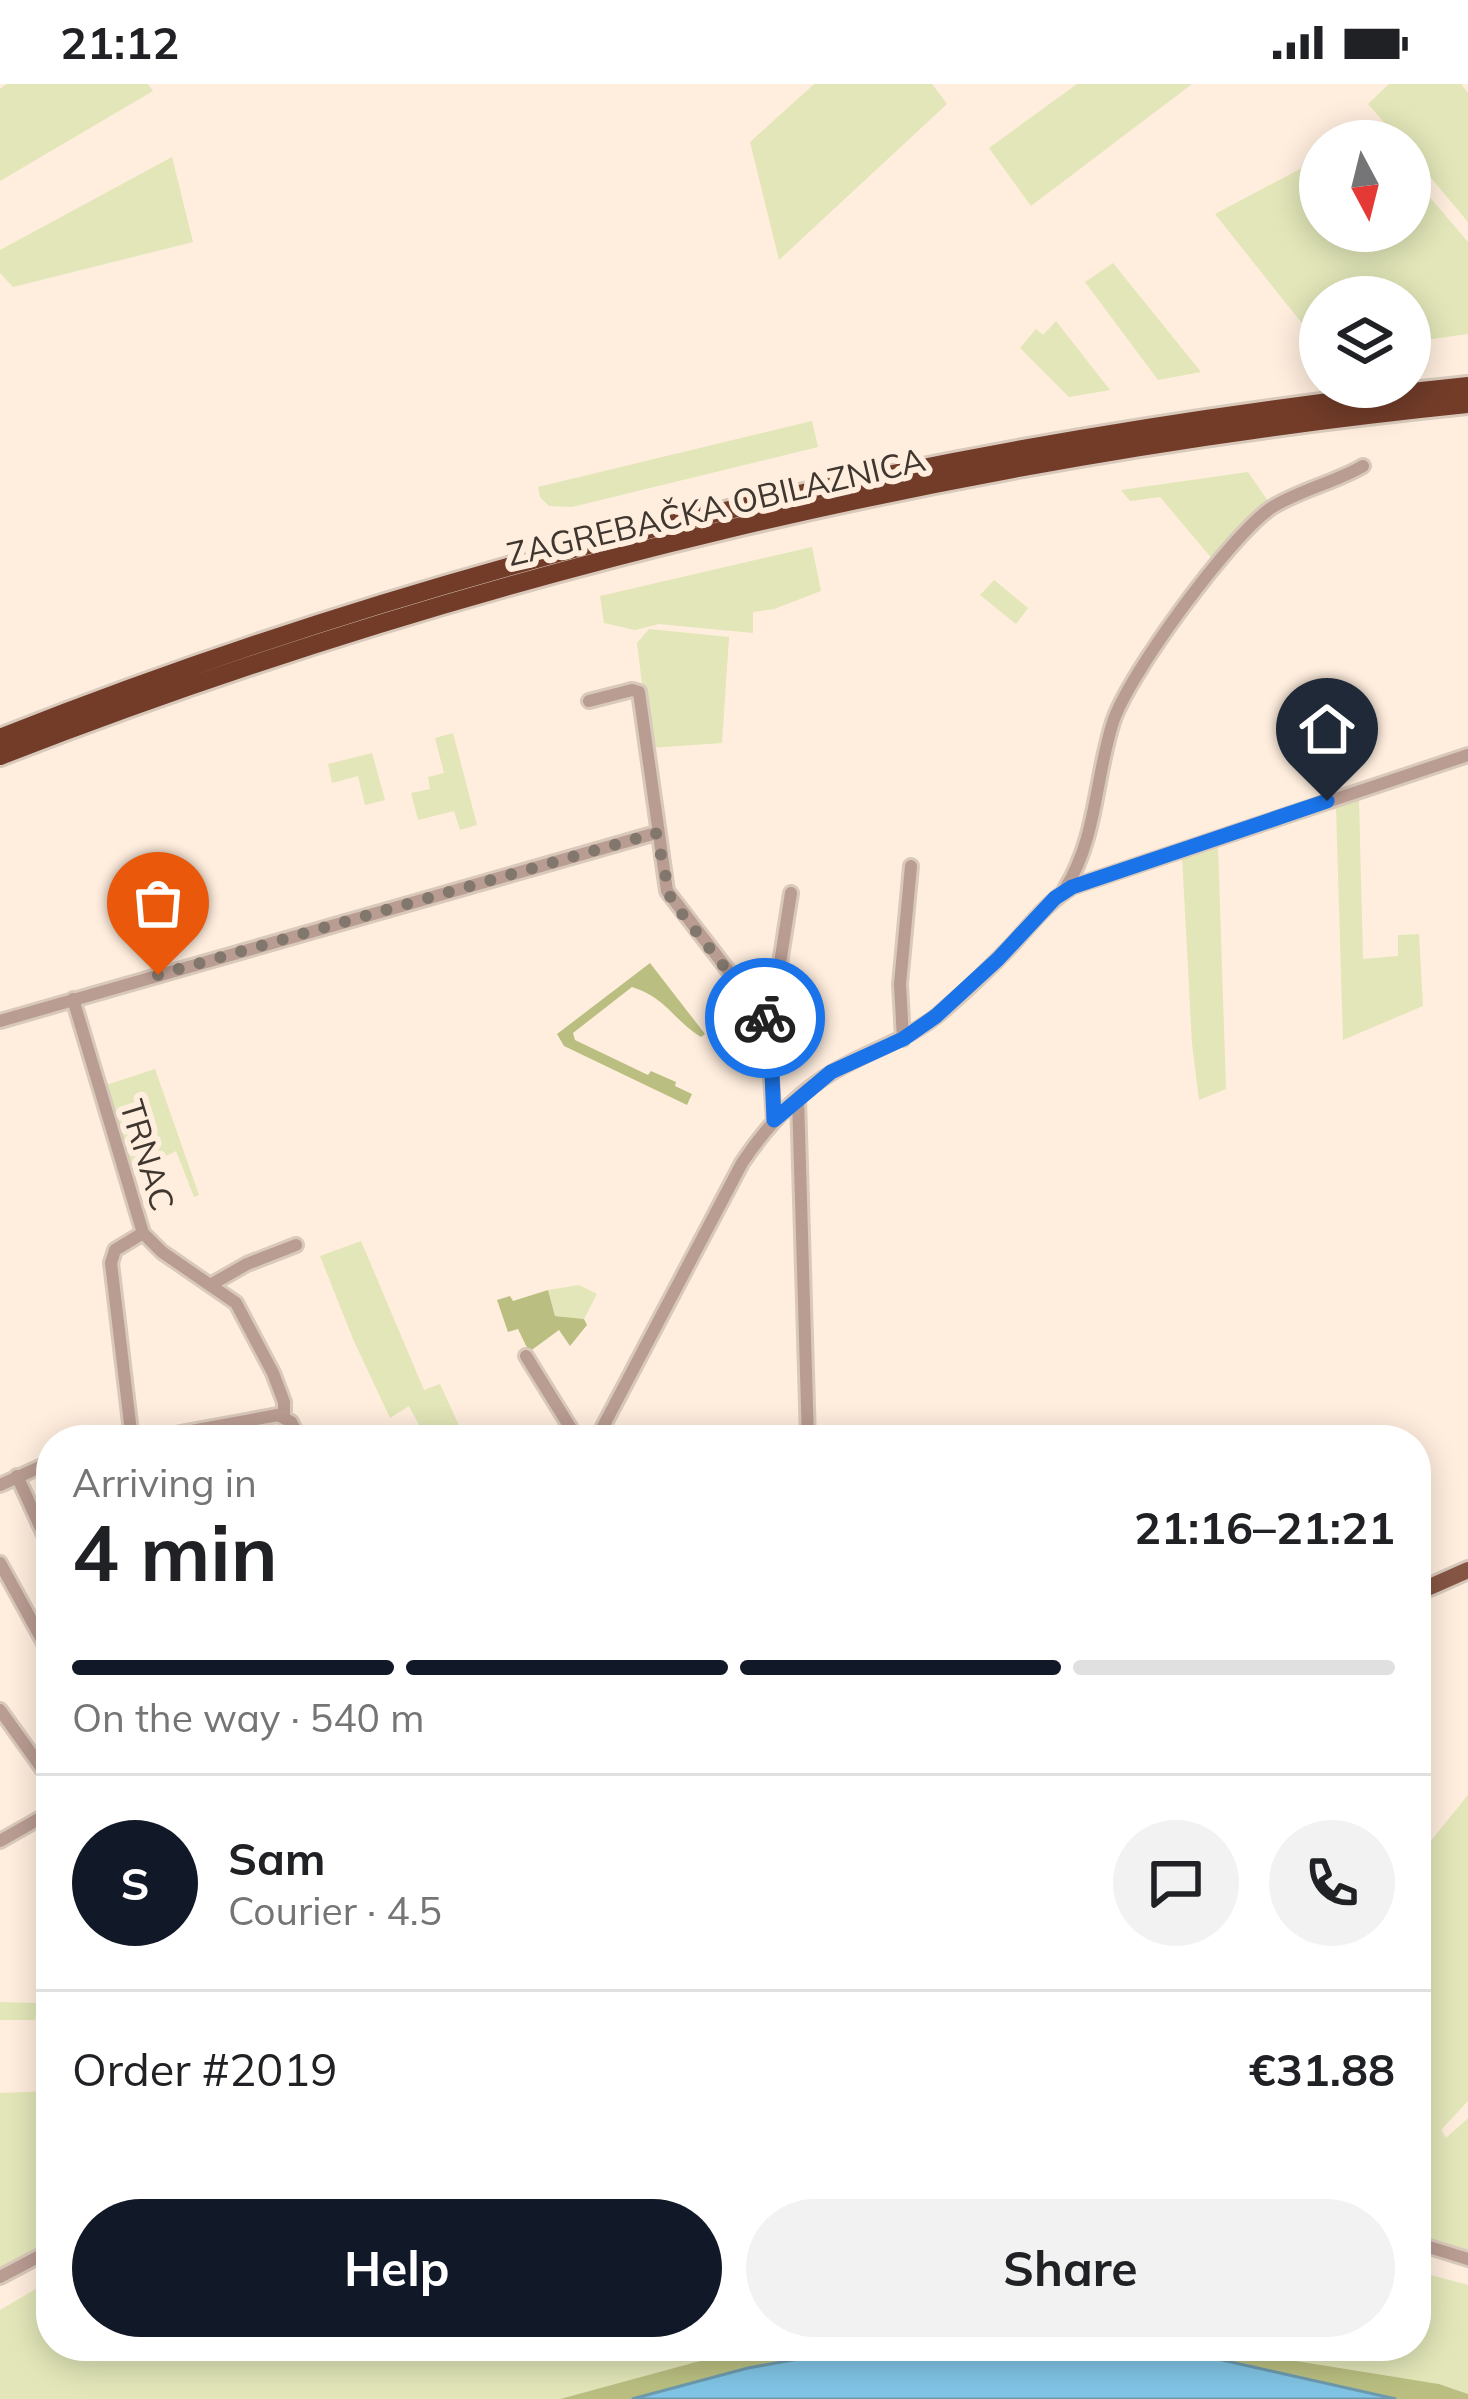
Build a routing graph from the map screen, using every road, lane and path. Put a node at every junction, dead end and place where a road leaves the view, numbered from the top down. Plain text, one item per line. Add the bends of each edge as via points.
1 (1468, 386) edge
2 (1468, 404) edge
3 (1364, 466) dead end
4 (589, 700) dead end
5 (0, 738) edge
6 (1468, 755) edge
7 (0, 756) edge
8 (656, 833) junction
9 (910, 866) dead end
10 (791, 892) dead end
11 (1063, 892) junction
12 (73, 999) junction
13 (0, 1021) edge
14 (770, 1028) junction
15 (903, 1039) junction
16 (798, 1098) junction
17 (774, 1120) junction
18 (143, 1233) junction
19 (296, 1245) dead end
20 (212, 1285) junction
21 (526, 1356) dead end
22 (284, 1417) junction
23 (130, 1425) edge
24 (246, 1425) edge
25 (290, 1425) edge
26 (569, 1425) edge
27 (604, 1425) edge
28 (808, 1425) edge
29 (36, 1468) edge
30 (16, 1476) junction
31 (0, 1485) edge
32 (36, 1518) edge
33 (0, 1563) edge
34 (1468, 1570) edge
35 (1431, 1586) edge
36 (36, 1629) edge
37 (0, 1710) edge
38 (36, 1760) edge
39 (36, 1821) edge
40 (0, 1841) edge
41 (1431, 2248) edge
42 (36, 2258) edge
43 (1468, 2259) edge
44 (0, 2277) edge

1 - 5 highway, ZAGREBAČKA OBILAZNICA via 1094,437 744,507 325,623
2 - 7 highway, ZAGREBAČKA OBILAZNICA via 1098,454 679,541 332,639
3 - 11 street via 1256,520 1148,658 1114,720 1084,850
4 - 8 street via 640,692
6 - 11 street
8 - 12 street
8 - 14 street via 671,900
9 - 15 street via 899,984
10 - 14 street
11 - 15 street
12 - 13 street
12 - 18 street, TRNAC
14 - 17 street
15 - 16 street via 831,1072
16 - 17 street
16 - 28 street
17 - 27 street via 742,1163
18 - 20 street, TRNAC
18 - 23 street via 115,1250 112,1263
19 - 20 street
20 - 22 street, TRNAC via 251,1328
21 - 26 street
22 - 24 street
22 - 25 street, TRNAC
29 - 30 street
30 - 31 street
30 - 32 street
33 - 36 street
34 - 35 main road
37 - 38 street
39 - 40 street
41 - 43 street
42 - 44 street

